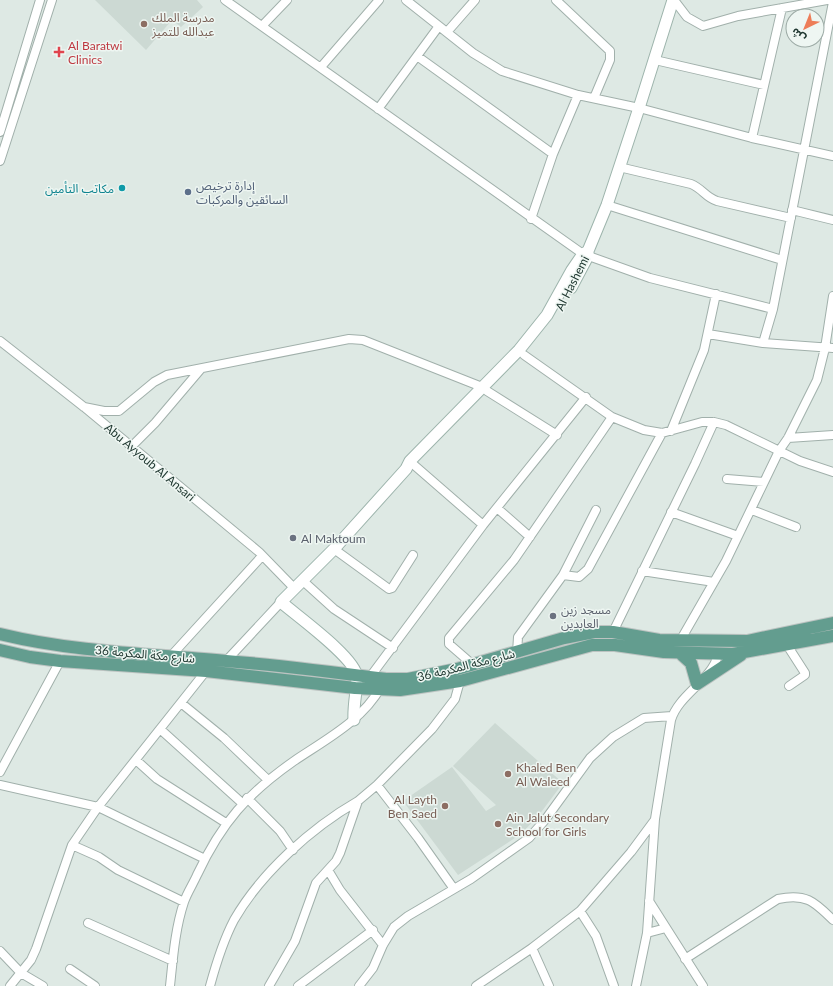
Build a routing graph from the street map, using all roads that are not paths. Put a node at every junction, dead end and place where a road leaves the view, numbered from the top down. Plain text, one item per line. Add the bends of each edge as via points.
1 (52, 0) edge
2 (225, 0) edge
3 (287, 0) edge
4 (379, 0) edge
5 (406, 0) edge
6 (475, 0) edge
7 (556, 0) edge
8 (673, 0) edge
9 (827, 0) edge
10 (39, 1) edge
11 (832, 1) edge
12 (782, 8) junction
13 (262, 26) junction
14 (439, 26) junction
15 (447, 32) junction
16 (417, 56) junction
17 (655, 60) junction
18 (321, 67) junction
19 (764, 84) junction
20 (578, 95) junction
21 (594, 98) junction
22 (639, 108) junction
23 (378, 109) junction
24 (0, 132) edge
25 (752, 138) junction
26 (805, 150) junction
27 (553, 154) junction
28 (833, 156) edge
29 (0, 161) edge
30 (619, 167) junction
31 (607, 204) junction
32 (792, 214) junction
33 (531, 219) junction
34 (833, 220) edge
35 (586, 254) junction
36 (782, 260) junction
37 (716, 294) junction
38 (833, 296) edge
39 (773, 309) junction
40 (553, 312) junction
41 (708, 334) junction
42 (0, 341) edge
43 (763, 343) junction
44 (829, 348) edge
45 (524, 355) junction
46 (200, 370) junction
47 (484, 389) junction
48 (586, 397) junction
49 (84, 407) junction
50 (612, 417) junction
51 (714, 422) junction
52 (671, 431) junction
53 (662, 433) junction
54 (557, 435) junction
55 (833, 435) edge
56 (788, 438) junction
57 (132, 446) junction
58 (779, 452) junction
59 (410, 467) junction
60 (833, 472) edge
61 (727, 479) dead end
62 (764, 482) junction
63 (497, 508) junction
64 (596, 510) dead end
65 (752, 510) junction
66 (671, 512) junction
67 (483, 525) junction
68 (796, 527) dead end
69 (738, 536) junction
70 (530, 537) junction
71 (334, 549) junction
72 (413, 555) dead end
73 (262, 556) junction
74 (642, 571) junction
75 (563, 575) junction
76 (302, 580) junction
77 (714, 582) junction
78 (294, 588) junction
79 (281, 602) junction
80 (833, 623) edge
81 (612, 632) junction
82 (0, 634) edge
83 (833, 636) edge
84 (761, 640) junction
85 (707, 641) junction
86 (787, 645) junction
87 (680, 647) junction
88 (393, 648) junction
89 (0, 650) edge
90 (517, 653) junction
91 (745, 653) junction
92 (718, 655) junction
93 (170, 657) junction
94 (60, 660) junction
95 (226, 661) junction
96 (472, 664) junction
97 (206, 671) junction
98 (370, 677) junction
99 (460, 681) junction
100 (356, 682) junction
101 (383, 684) junction
102 (697, 684) junction
103 (788, 686) dead end
104 (181, 703) junction
105 (672, 716) junction
106 (354, 720) junction
107 (160, 729) junction
108 (136, 760) junction
109 (0, 772) edge
110 (268, 780) junction
111 (0, 785) edge
112 (376, 785) junction
113 (245, 800) junction
114 (358, 801) junction
115 (98, 807) junction
116 (655, 819) junction
117 (226, 823) junction
118 (72, 845) junction
119 (293, 850) junction
120 (205, 859) junction
121 (328, 870) junction
122 (454, 889) junction
123 (649, 901) junction
124 (184, 902) junction
125 (580, 911) junction
126 (833, 920) edge
127 (88, 924) dead end
128 (666, 928) junction
129 (373, 930) junction
130 (647, 933) junction
131 (383, 944) junction
132 (532, 948) junction
133 (0, 951) edge
134 (685, 959) junction
135 (173, 961) junction
136 (70, 969) dead end
137 (21, 974) junction
138 (171, 985) edge
139 (10, 986) edge
140 (43, 986) edge
141 (95, 986) edge
142 (210, 986) edge
143 (269, 986) edge
144 (298, 986) edge
145 (359, 986) edge
146 (476, 986) edge
147 (549, 986) edge
148 (614, 986) edge
149 (636, 986) edge
150 (703, 986) edge

1 - 29 street
2 - 13 street
3 - 13 street
4 - 18 street
5 - 14 street
6 - 15 street
7 - 21 street via 610,51 610,60
8 - 12 street via 687,17 703,26
8 - 17 street, Al Hashemi
9 - 12 street
10 - 24 street
11 - 26 street
12 - 19 street
13 - 18 street
14 - 15 street
14 - 16 street
15 - 20 street via 473,54 502,71
16 - 23 street
16 - 27 street
17 - 19 street
17 - 22 street, Al Hashemi
18 - 23 street
19 - 25 street
20 - 21 street
20 - 27 street
21 - 22 street
22 - 25 street
22 - 30 street, Al Hashemi
23 - 33 street
25 - 26 street
26 - 28 street
26 - 32 street
27 - 33 street
30 - 31 street, Al Hashemi
30 - 32 street via 691,184 716,201
31 - 35 street, Al Hashemi
31 - 36 street
32 - 34 street
32 - 36 street
33 - 35 street
35 - 37 street via 650,278
35 - 40 street, Al Hashemi
36 - 39 street
37 - 39 street
37 - 41 street
38 - 44 street
39 - 43 street
40 - 45 street, Al Hashemi
40 - 47 street, Al Hashemi
41 - 43 street
41 - 52 street via 694,378
42 - 49 street, Abu Ayyoub Al Ansari
43 - 44 street
44 - 56 street via 817,380
45 - 47 street, Al Hashemi
45 - 48 street
46 - 47 street via 335,341 363,340
46 - 49 street via 167,375 154,382 119,411
46 - 57 street
47 - 54 street
47 - 59 street, Al Hashemi via 410,462
48 - 50 street
48 - 54 street
49 - 57 street, Abu Ayyoub Al Ansari
50 - 53 street via 644,430
50 - 70 street
51 - 52 street via 694,423
51 - 58 street via 726,425
51 - 66 street
52 - 53 street
53 - 75 street via 588,569 579,577
54 - 63 street
55 - 56 street
56 - 58 street
57 - 73 street, Abu Ayyoub Al Ansari
58 - 60 street
58 - 62 street
59 - 67 street
59 - 71 street, Al Hashemi
61 - 62 street
62 - 65 street
63 - 67 street
63 - 70 street
64 - 75 street
65 - 68 street
65 - 69 street
66 - 69 street
66 - 74 street
67 - 88 street
69 - 77 street
70 - 96 street via 495,584 449,638 450,644
71 - 72 street via 389,589
71 - 76 street, Al Hashemi
73 - 78 street, Abu Ayyoub Al Ansari
73 - 93 street
74 - 77 street
74 - 81 street
75 - 90 street via 518,636
76 - 78 street, Al Hashemi
76 - 88 street via 334,609
77 - 87 street
78 - 79 street, Al Hashemi
79 - 95 street
79 - 100 street via 344,655 354,667
80 - 84 main road, شارع مكة المكرمة 36
81 - 87 main road, شارع مكة المكرمة 36 via 659,640
81 - 90 main road, شارع مكة المكرمة 36 via 594,632 564,638
82 - 93 main road, شارع مكة المكرمة 36 via 66,647
83 - 86 main road, شارع مكة المكرمة 36
84 - 85 main road, شارع مكة المكرمة 36
84 - 92 main road via 754,646 728,649
85 - 87 main road, شارع مكة المكرمة 36
85 - 92 main road via 713,645
86 - 91 main road, شارع مكة المكرمة 36
86 - 103 street via 805,673
87 - 92 main road, شارع مكة المكرمة 36
87 - 99 main road, شارع مكة المكرمة 36 via 592,645
87 - 102 main road via 691,663
88 - 98 street
89 - 94 main road, شارع مكة المكرمة 36
90 - 96 main road, شارع مكة المكرمة 36
91 - 92 main road, شارع مكة المكرمة 36
91 - 102 main road
92 - 102 street via 708,673
93 - 95 main road, شارع مكة المكرمة 36
94 - 97 main road, شارع مكة المكرمة 36
94 - 109 street
95 - 100 main road, شارع مكة المكرمة 36
96 - 101 main road, شارع مكة المكرمة 36 via 457,670
97 - 100 main road, شارع مكة المكرمة 36
97 - 104 street
98 - 100 main road, شارع مكة المكرمة 36
98 - 101 main road, شارع مكة المكرمة 36
99 - 101 main road, شارع مكة المكرمة 36 via 400,690
99 - 112 street via 455,699 432,729
100 - 101 main road, شارع مكة المكرمة 36
100 - 106 street
101 - 106 street
102 - 105 street
104 - 107 street
104 - 110 street via 224,738
105 - 116 street
105 - 122 street via 644,718 613,736 590,758 529,838
106 - 110 street
107 - 108 street
107 - 113 street
108 - 115 street
108 - 117 street via 157,779
110 - 113 street
111 - 115 street
112 - 114 street
112 - 122 street
113 - 117 street
113 - 119 street via 280,831
114 - 119 street
114 - 121 street via 344,844 336,861
115 - 118 street
115 - 120 street
116 - 123 street
116 - 125 street via 631,852
117 - 120 street
118 - 124 street via 106,860 118,870
118 - 137 street via 36,949
119 - 142 street via 266,874 234,921 221,950
120 - 124 street
121 - 129 street via 340,890
121 - 143 street via 314,888 295,941
122 - 131 street via 408,916 394,928
123 - 128 street
123 - 130 street
124 - 135 street
125 - 132 street
125 - 148 street via 596,936
126 - 134 street via 816,903 805,898 796,896 778,899
127 - 135 street
128 - 130 street
128 - 134 street
129 - 131 street
129 - 144 street
130 - 149 street
131 - 145 street via 373,968
132 - 146 street
132 - 147 street
133 - 137 street
134 - 150 street
135 - 138 street
136 - 141 street
137 - 139 street
137 - 140 street

